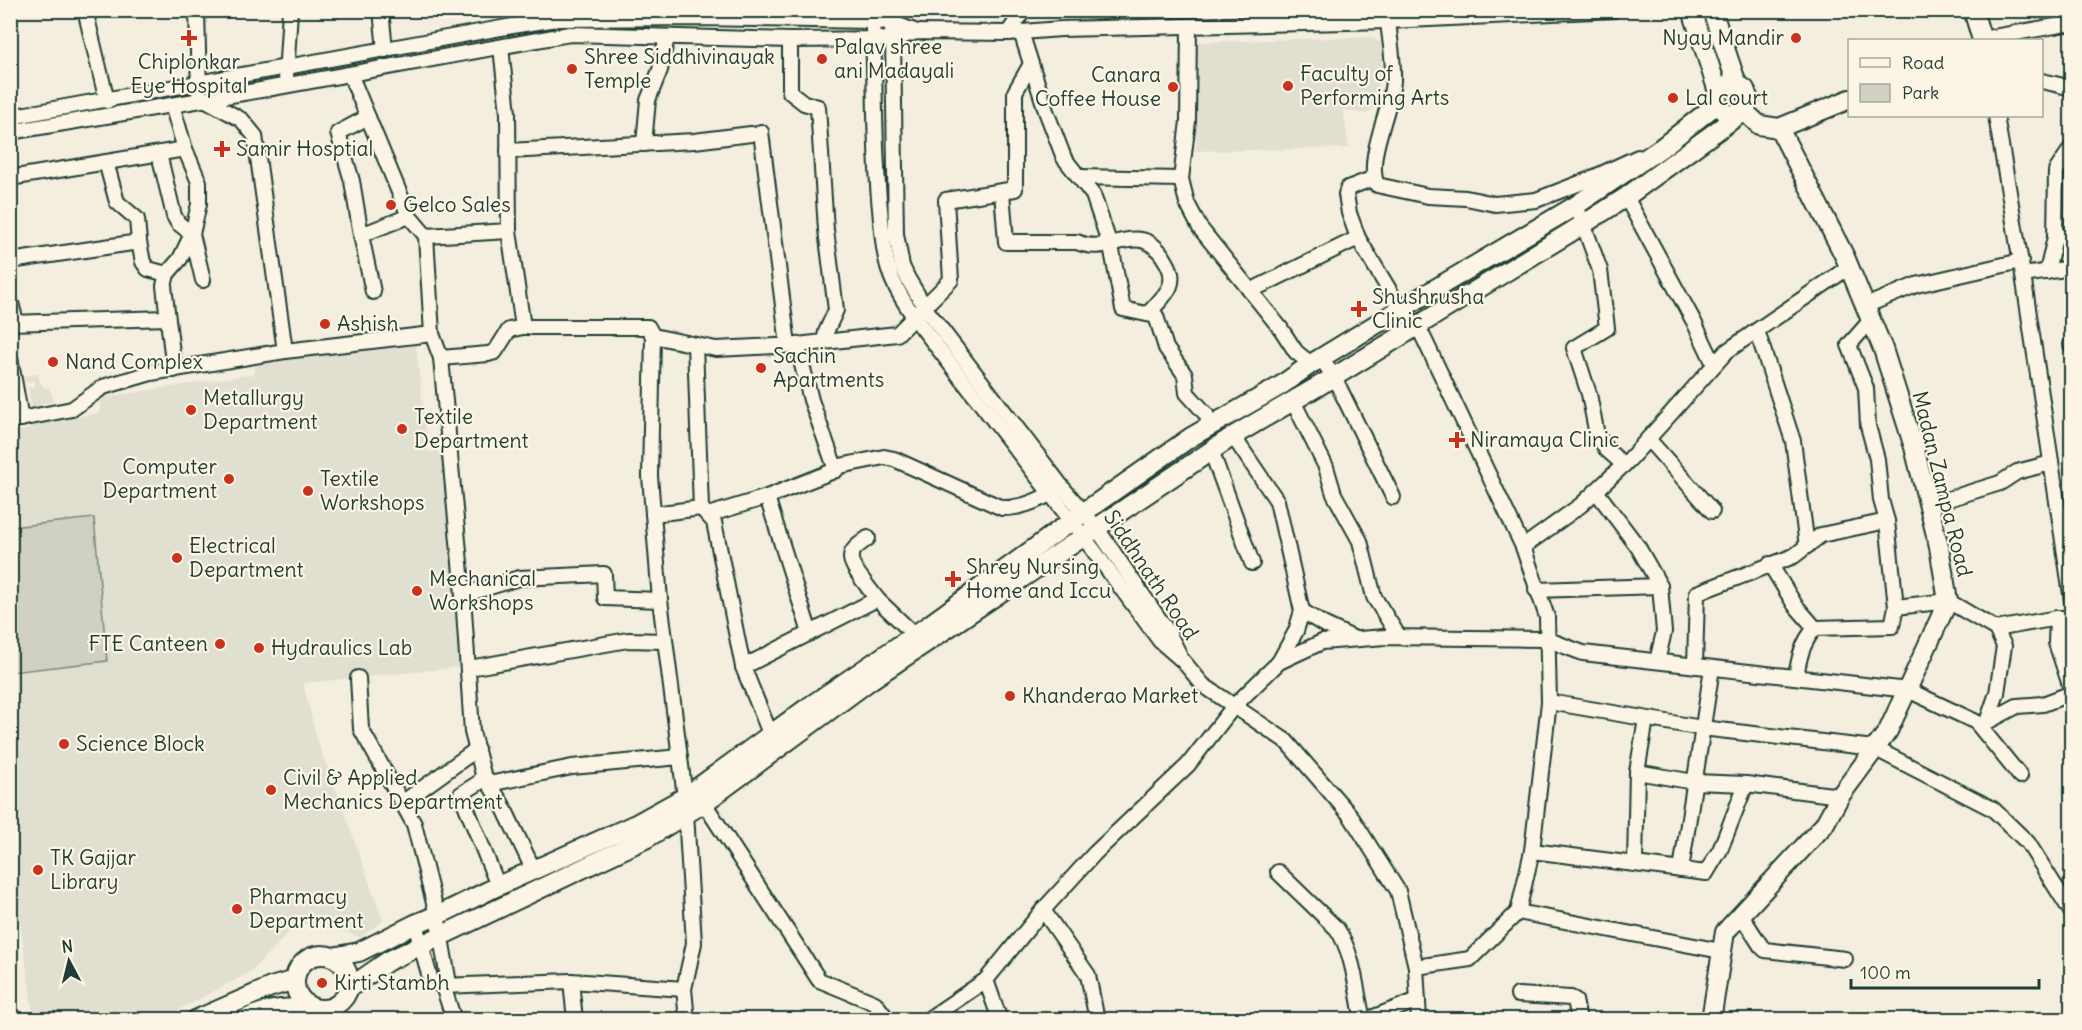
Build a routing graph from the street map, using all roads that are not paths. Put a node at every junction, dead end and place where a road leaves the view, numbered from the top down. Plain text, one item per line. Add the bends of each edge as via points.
1 (86, 10) edge
2 (197, 10) edge
3 (290, 10) edge
4 (381, 10) edge
5 (1024, 10) edge
6 (1614, 10) edge
7 (1692, 10) edge
8 (1712, 10) edge
9 (1974, 10) edge
10 (698, 14) edge
11 (556, 15) edge
12 (872, 16) edge
13 (892, 17) edge
14 (1388, 21) junction
15 (2072, 23) edge
16 (1188, 26) junction
17 (917, 32) junction
18 (1015, 32) junction
19 (559, 36) junction
20 (667, 37) junction
21 (699, 38) junction
22 (874, 38) junction
23 (893, 39) junction
24 (1982, 39) edge
25 (1987, 39) edge
26 (790, 40) junction
27 (501, 47) junction
28 (385, 50) junction
29 (1031, 64) junction
30 (286, 68) junction
31 (350, 74) junction
32 (2043, 81) edge
33 (199, 84) junction
34 (1737, 84) junction
35 (286, 86) junction
36 (2072, 88) edge
37 (1718, 98) junction
38 (203, 100) junction
39 (1848, 100) edge
40 (107, 101) junction
41 (172, 105) junction
42 (1741, 113) junction
43 (11, 114) edge
44 (368, 117) junction
45 (1996, 117) edge
46 (1779, 128) junction
47 (13, 131) edge
48 (644, 144) junction
49 (2072, 147) edge
50 (1661, 148) junction
51 (185, 149) junction
52 (508, 151) junction
53 (159, 154) junction
54 (106, 162) junction
55 (1079, 177) junction
56 (10, 178) edge
57 (1374, 178) junction
58 (1181, 179) junction
59 (1002, 192) junction
60 (1626, 197) junction
61 (1575, 206) junction
62 (409, 216) junction
63 (1584, 224) junction
64 (509, 231) junction
65 (192, 234) junction
66 (361, 235) junction
67 (426, 236) junction
68 (2072, 236) edge
69 (2055, 237) junction
70 (1358, 238) junction
71 (139, 242) junction
72 (1109, 244) junction
73 (10, 261) edge
74 (1849, 267) junction
75 (2022, 268) junction
76 (2072, 268) edge
77 (2047, 272) junction
78 (167, 274) junction
79 (203, 280) dead end
80 (1250, 291) junction
81 (373, 292) dead end
82 (10, 299) edge
83 (925, 307) junction
84 (1401, 309) junction
85 (1868, 313) junction
86 (1148, 314) junction
87 (914, 317) junction
88 (167, 318) junction
89 (13, 323) edge
90 (1418, 326) junction
91 (523, 327) junction
92 (1757, 331) junction
93 (432, 334) junction
94 (653, 336) junction
95 (824, 342) junction
96 (695, 345) junction
97 (792, 345) junction
98 (285, 351) junction
99 (10, 357) edge
100 (441, 358) junction
101 (1316, 361) junction
102 (1714, 364) junction
103 (174, 370) junction
104 (1334, 377) junction
105 (1293, 401) junction
106 (1232, 412) junction
107 (16, 420) edge
108 (1205, 430) junction
109 (1237, 433) junction
110 (1648, 439) junction
111 (1211, 450) junction
112 (2051, 464) junction
113 (1624, 465) junction
114 (835, 467) junction
115 (1056, 490) junction
116 (1596, 491) junction
117 (768, 497) junction
118 (1393, 497) dead end
119 (1929, 505) junction
120 (704, 511) junction
121 (1712, 511) dead end
122 (653, 514) junction
123 (1078, 516) junction
124 (1887, 521) junction
125 (1089, 532) junction
126 (868, 538) dead end
127 (1807, 546) junction
128 (1523, 547) junction
129 (1252, 562) dead end
130 (1770, 564) junction
131 (1660, 586) junction
132 (1536, 590) junction
133 (463, 596) junction
134 (877, 599) junction
135 (660, 600) junction
136 (2072, 601) edge
137 (1948, 602) junction
138 (1896, 607) junction
139 (1302, 611) junction
140 (2057, 618) junction
141 (2072, 618) edge
142 (1815, 628) junction
143 (1996, 629) junction
144 (810, 633) junction
145 (1399, 637) junction
146 (919, 638) junction
147 (1356, 639) junction
148 (1546, 639) junction
149 (665, 641) junction
150 (1657, 661) junction
151 (1279, 662) junction
152 (1695, 666) junction
153 (742, 667) junction
154 (469, 668) junction
155 (1713, 668) junction
156 (1796, 677) junction
157 (358, 678) dead end
158 (1908, 690) junction
159 (2072, 692) edge
160 (1549, 702) junction
161 (1234, 706) junction
162 (1646, 719) junction
163 (1702, 728) junction
164 (773, 741) junction
165 (1874, 748) junction
166 (477, 749) junction
167 (680, 757) junction
168 (1637, 772) junction
169 (2020, 776) dead end
170 (486, 779) junction
171 (1694, 782) junction
172 (1746, 784) junction
173 (1840, 796) junction
174 (402, 803) junction
175 (704, 803) junction
176 (685, 805) junction
177 (1532, 850) junction
178 (1635, 864) junction
179 (1681, 870) junction
180 (534, 871) junction
181 (1278, 872) dead end
182 (498, 886) junction
183 (1042, 910) junction
184 (1518, 912) junction
185 (2072, 913) edge
186 (436, 915) junction
187 (1742, 915) junction
188 (415, 924) junction
189 (440, 935) junction
190 (421, 944) junction
191 (1721, 951) junction
192 (332, 957) junction
193 (1845, 959) dead end
194 (1416, 967) junction
195 (295, 980) junction
196 (986, 980) junction
197 (571, 981) junction
198 (442, 986) junction
199 (349, 988) junction
200 (684, 989) junction
201 (1518, 994) dead end
202 (1418, 1000) junction
203 (320, 1009) junction
204 (948, 1013) edge
205 (195, 1020) edge
206 (244, 1020) edge
207 (454, 1020) edge
208 (575, 1020) edge
209 (687, 1020) edge
210 (888, 1020) edge
211 (927, 1020) edge
212 (1000, 1020) edge
213 (1097, 1020) edge
214 (1364, 1020) edge
215 (1419, 1020) edge
216 (1579, 1020) edge
217 (1711, 1020) edge

1 - 40 street
2 - 33 street
3 - 30 street
4 - 28 street
5 - 18 street
6 - 14 street
7 - 37 main road
8 - 34 main road
9 - 24 main road
10 - 11 street
10 - 12 street
10 - 21 street
11 - 19 street
11 - 28 street
12 - 13 street
12 - 22 street
13 - 17 street
13 - 23 street
14 - 16 street
14 - 57 street via 1393,81 1375,156
15 - 25 street
16 - 18 street
16 - 58 street via 1188,121
17 - 18 street
17 - 23 street
18 - 29 street
19 - 20 street
19 - 27 street
20 - 21 street
20 - 48 street via 648,100
21 - 26 street
22 - 23 street
22 - 26 street
22 - 87 street via 877,183 884,249 897,292
23 - 83 street via 896,234 902,266
26 - 95 street via 790,92 804,104 818,107 836,310
27 - 31 street
27 - 52 street
28 - 30 street
29 - 55 street via 1064,158
29 - 59 street via 1015,92 1015,189
30 - 33 street
30 - 35 street
31 - 35 street
31 - 44 street
32 - 36 street
33 - 38 street
33 - 40 street
34 - 37 main road via 1728,84
34 - 42 main road via 1748,94 1748,106
35 - 38 street
37 - 42 main road via 1726,114
37 - 50 main road
38 - 41 street
38 - 98 street via 242,120 255,136
39 - 46 main road
40 - 43 street
41 - 47 street
41 - 51 street
42 - 46 main road via 1759,125
42 - 60 main road
43 - 47 street
44 - 62 street
44 - 66 street via 338,133 352,181
45 - 75 street
46 - 74 main road, Madan Zampa Road
48 - 52 street
48 - 97 street via 756,133
49 - 69 street via 2056,171
50 - 57 street via 1536,200 1495,204 1428,196 1377,185
50 - 61 main road
51 - 53 street
51 - 65 street via 200,192
52 - 64 street
53 - 54 street
53 - 65 street via 174,216
54 - 56 street
54 - 71 street via 117,202 137,219
55 - 58 street
55 - 72 street via 1093,195
57 - 70 street via 1348,188 1346,194
58 - 80 street via 1187,203 1200,228
59 - 72 street via 1006,242
59 - 83 street via 946,200 951,280
60 - 63 main road
60 - 102 street
61 - 63 street
61 - 84 main road
62 - 66 street
62 - 67 street
63 - 90 main road
63 - 113 street via 1600,270 1607,328 1574,348 1597,435
64 - 67 street
64 - 91 street
65 - 78 street via 186,250
65 - 79 street
66 - 81 street
67 - 93 street
68 - 69 street
69 - 77 street
70 - 80 street
70 - 84 street
71 - 73 street
71 - 78 street via 148,269
72 - 86 street via 1123,309
72 - 86 street via 1136,239 1150,241 1165,258 1172,273 1171,287
74 - 85 main road, Madan Zampa Road
74 - 92 street
75 - 77 street
75 - 85 street via 1916,285
75 - 112 street
76 - 77 street
78 - 88 street
80 - 101 street via 1296,352
82 - 89 street
83 - 87 street
83 - 115 street
84 - 90 street
84 - 101 main road
85 - 119 main road, Madan Zampa Road via 1883,349
85 - 124 street via 1849,345 1866,388 1868,426
86 - 108 street via 1156,316 1166,348 1185,375 1187,393 1206,414
87 - 95 street via 897,334
87 - 115 street
88 - 89 street
88 - 103 street
90 - 104 main road
90 - 128 street
91 - 94 street via 648,327
91 - 100 street via 509,330 495,352
92 - 102 street
92 - 127 street via 1793,441
93 - 98 street
93 - 100 street
94 - 96 street
94 - 122 street
95 - 97 street
96 - 97 street via 716,349
96 - 120 street
97 - 114 street
98 - 103 street
99 - 107 street
100 - 133 street
101 - 104 street
101 - 106 main road
102 - 110 street
103 - 107 street via 103,387 72,409
104 - 105 main road
104 - 118 street
105 - 109 main road
105 - 145 street via 1326,467 1334,494 1360,540 1374,597
106 - 108 main road
106 - 109 main road
108 - 111 main road
108 - 123 main road
109 - 111 main road
109 - 139 street via 1277,501
110 - 113 street
110 - 121 street
111 - 125 main road
111 - 129 street
112 - 119 street via 2017,472 2000,483
112 - 136 street
113 - 116 street
114 - 115 street via 894,459 1002,508 1013,509
114 - 117 street via 836,471
115 - 123 street, Siddhnath Road
116 - 128 street
116 - 131 street via 1638,547
117 - 120 street
117 - 144 street
119 - 137 main road, Madan Zampa Road
120 - 122 street
120 - 153 street via 714,522
122 - 135 street
123 - 125 street, Siddhnath Road
123 - 146 main road via 929,625
124 - 127 street via 1821,535
124 - 138 street
125 - 146 main road
125 - 161 street, Siddhnath Road via 1168,632 1183,661 1203,685
126 - 134 street via 850,557
127 - 130 street via 1794,556
128 - 132 street
130 - 142 street via 1795,605
130 - 152 street via 1697,593
131 - 132 street
131 - 150 street via 1664,632
132 - 148 street via 1547,618
133 - 135 street via 519,579 604,574 605,598
133 - 154 street
134 - 144 street
134 - 146 street
135 - 149 street
137 - 138 street
137 - 143 street
137 - 158 main road, Madan Zampa Road
138 - 142 street via 1892,626
139 - 147 street
139 - 151 street
140 - 141 street
140 - 143 street
140 - 159 street via 2056,643
142 - 156 street via 1806,639
143 - 159 street via 2004,646 1987,722 2017,706 2043,704
144 - 153 street
145 - 147 street
145 - 148 street
146 - 164 main road
147 - 151 street via 1322,642
148 - 150 street via 1583,653
148 - 160 street
149 - 154 street via 628,640
149 - 167 street
150 - 152 street
151 - 161 street
152 - 155 street
153 - 164 street
154 - 166 street via 472,732
155 - 156 street
155 - 163 street
156 - 158 street
157 - 174 street via 361,729
158 - 165 main road, Madan Zampa Road
158 - 169 street via 1976,722
160 - 162 street
160 - 177 street
161 - 183 street via 1188,765 1095,853
161 - 194 street, Siddhnath Road via 1286,741 1350,815 1398,891
162 - 163 street
162 - 168 street
163 - 165 street
163 - 171 street
164 - 175 main road
164 - 176 main road
165 - 173 main road, Madan Zampa Road
165 - 185 street via 1993,809 2028,843
166 - 170 street
166 - 174 street
167 - 170 street
167 - 176 street
168 - 171 street
168 - 178 street
170 - 180 street
170 - 182 street via 461,794
171 - 172 street
171 - 179 street
172 - 173 street
172 - 179 street via 1707,873
173 - 187 main road, Madan Zampa Road via 1824,825
174 - 186 street via 414,824
175 - 176 main road
175 - 210 street via 819,980 875,1003
176 - 180 main road
176 - 189 main road via 648,838
176 - 200 street via 694,943
177 - 178 street
177 - 184 street
178 - 179 street
180 - 182 main road
181 - 214 street via 1342,936
182 - 186 main road
183 - 196 street
183 - 213 street via 1088,975
184 - 191 street
184 - 194 street via 1470,960
186 - 188 main road
186 - 189 street
187 - 191 main road, Madan Zampa Road via 1725,932
187 - 193 street via 1765,950
188 - 190 street
188 - 192 main road via 359,952
189 - 190 main road
189 - 198 street via 448,978
190 - 198 street via 431,981
190 - 199 main road via 388,960
191 - 217 main road, Madan Zampa Road
192 - 195 main road via 308,959
192 - 199 main road via 348,973
194 - 202 street, Siddhnath Road
195 - 203 main road via 304,1003
195 - 205 main road
196 - 204 street
196 - 212 street
197 - 198 street
197 - 200 street
197 - 208 street
198 - 207 street
199 - 203 main road via 341,1002
200 - 209 street
201 - 216 street via 1571,998 1575,1000
202 - 214 street
202 - 215 street, Siddhnath Road
203 - 206 main road via 280,1009
204 - 211 street

